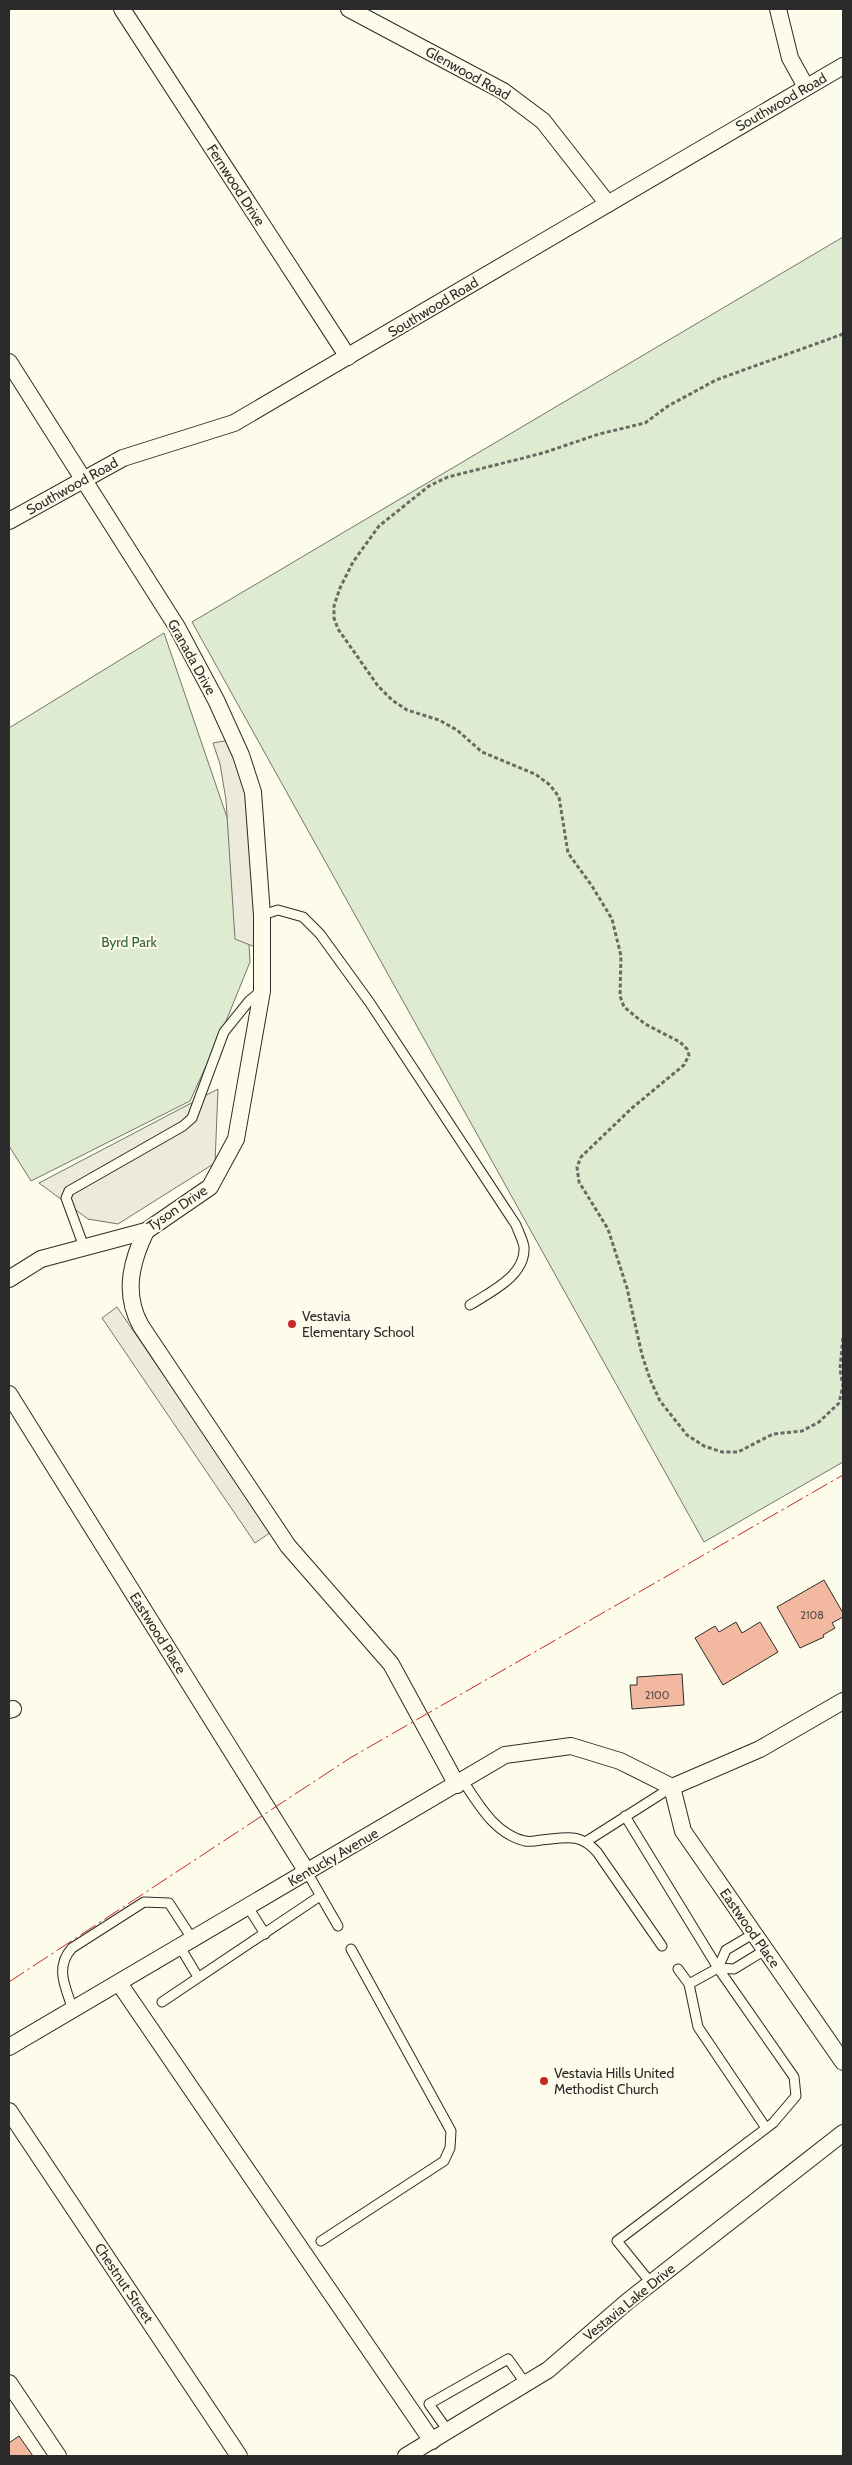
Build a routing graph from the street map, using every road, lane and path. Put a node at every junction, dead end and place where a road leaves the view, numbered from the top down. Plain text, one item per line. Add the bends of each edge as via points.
1 (350, 9) edge
2 (778, 9) edge
3 (126, 10) edge
4 (843, 66) edge
5 (806, 87) junction
6 (608, 204) junction
7 (843, 334) edge
8 (348, 358) junction
9 (9, 362) edge
10 (83, 481) junction
11 (9, 521) edge
12 (262, 916) junction
13 (262, 991) junction
14 (146, 1230) junction
15 (84, 1247) junction
16 (9, 1279) edge
17 (470, 1304) dead end
18 (843, 1337) edge
19 (9, 1394) edge
20 (843, 1701) edge
21 (460, 1783) junction
22 (672, 1787) junction
23 (625, 1816) junction
24 (587, 1841) junction
25 (307, 1872) junction
26 (320, 1896) junction
27 (248, 1907) junction
28 (338, 1926) dead end
29 (265, 1934) junction
30 (753, 1934) junction
31 (186, 1944) junction
32 (662, 1946) dead end
33 (351, 1949) dead end
34 (765, 1950) junction
35 (718, 1968) junction
36 (678, 1969) dead end
37 (198, 1977) junction
38 (119, 1983) junction
39 (689, 1984) junction
40 (162, 2002) dead end
41 (73, 2010) junction
42 (9, 2047) edge
43 (842, 2059) edge
44 (9, 2111) edge
45 (766, 2128) junction
46 (843, 2134) edge
47 (321, 2241) dead end
48 (651, 2283) junction
49 (9, 2384) edge
50 (526, 2384) junction
51 (448, 2432) junction
52 (432, 2441) junction
53 (58, 2456) edge
54 (239, 2456) edge
55 (406, 2456) edge

1 - 6 street, Glenwood Road via 503,91 542,121
2 - 5 street via 790,58
3 - 8 street, Fernwood Drive
4 - 5 street, Southwood Road
5 - 6 street, Southwood Road
6 - 8 street, Southwood Road
7 - 18 path via 716,380 668,406 645,423 448,477 429,486 379,526 353,562 334,606 338,629 378,686 392,700 407,710 439,720 457,730 482,752 535,774 550,785 559,797 568,854 612,919 621,956 620,996 624,1006 645,1024 687,1049 689,1055 684,1065 632,1108 581,1157 577,1167 579,1182 608,1229 631,1302 642,1355 660,1401 687,1435 722,1452 738,1452 773,1434 802,1431 820,1422 839,1403 843,1386 840,1369
8 - 10 street, Southwood Road via 234,423 123,458
9 - 10 street, Granada Drive
10 - 11 street, Southwood Road
10 - 12 street, Granada Drive via 177,627 241,755 253,792
12 - 13 street, Granada Drive
12 - 17 lane via 278,910 303,917 320,934 370,1002 516,1225 524,1247 519,1268
13 - 14 street, Tyson Drive via 236,1138 210,1188
13 - 15 lane via 224,1032 192,1118 69,1191 66,1198
14 - 15 street, Tyson Drive
14 - 21 street via 136,1254 130,1287 131,1302 141,1326 288,1546 391,1664
15 - 16 street, Tyson Drive via 41,1259
19 - 25 street, Eastwood Place
20 - 22 street via 760,1749
21 - 22 street, Kentucky Avenue via 505,1754 571,1746 620,1760
21 - 24 lane via 484,1814 505,1832 526,1842 576,1837
21 - 25 street, Kentucky Avenue
22 - 23 lane
22 - 30 street, Eastwood Place via 683,1831
23 - 24 lane
23 - 35 lane
24 - 32 lane
25 - 26 lane
25 - 27 street, Kentucky Avenue
26 - 28 lane
26 - 29 lane
27 - 29 lane
27 - 31 street, Kentucky Avenue
29 - 37 lane
30 - 34 street, Eastwood Place
30 - 35 lane via 726,1950
31 - 37 lane
31 - 38 street, Kentucky Avenue
31 - 41 lane via 169,1903 144,1902 72,1948 64,1957 61,1972
33 - 47 lane via 451,2131 450,2148 444,2161
34 - 35 lane via 734,1969
34 - 43 street, Eastwood Place
35 - 39 lane
35 - 45 lane via 794,2077 796,2096
36 - 39 lane
37 - 40 lane
38 - 41 street, Kentucky Avenue
38 - 52 street
39 - 45 lane via 698,2027
41 - 42 street, Kentucky Avenue
44 - 54 street, Chestnut Street
45 - 48 lane via 617,2241
46 - 48 street, Vestavia Lake Drive
48 - 50 street, Vestavia Lake Drive via 548,2370
49 - 53 street
50 - 51 street, Vestavia Lake Drive
50 - 51 lane via 508,2359 429,2404
51 - 52 street, Vestavia Lake Drive
52 - 55 street, Vestavia Lake Drive

